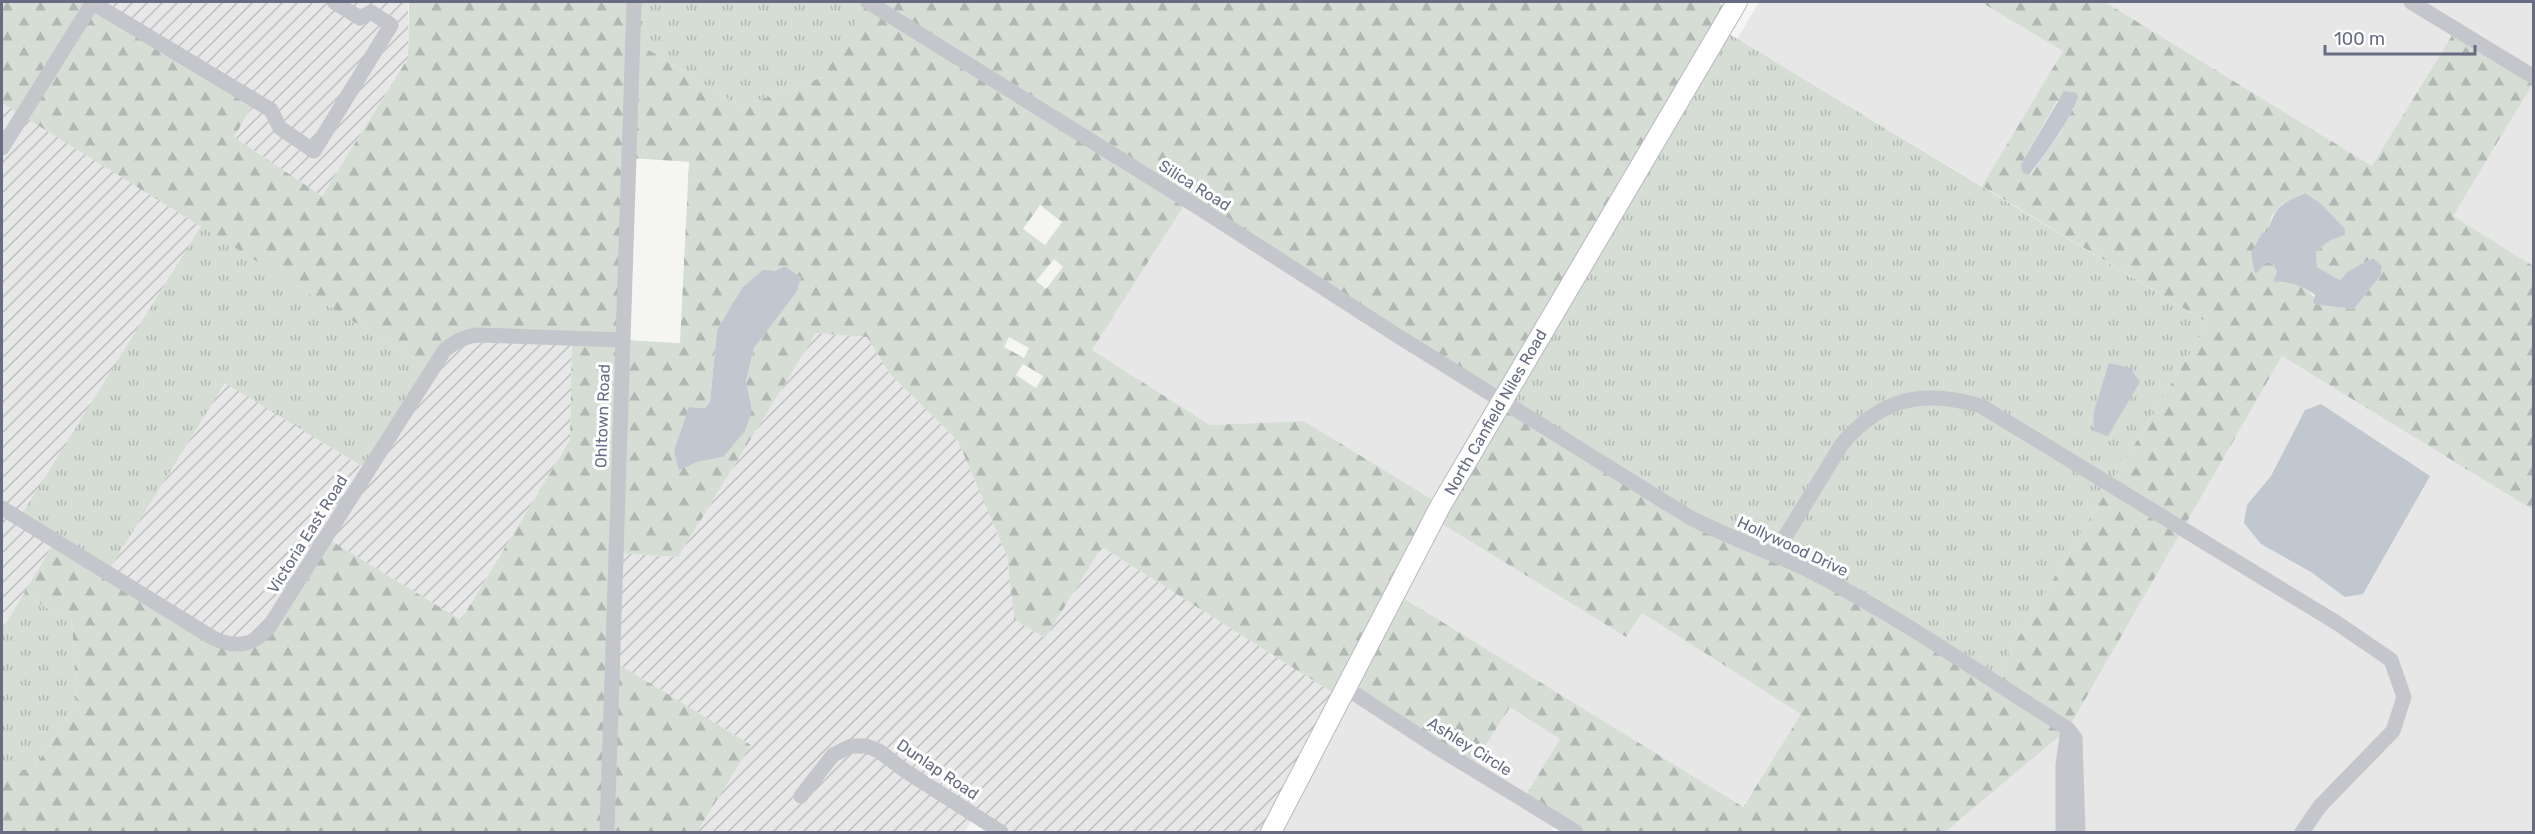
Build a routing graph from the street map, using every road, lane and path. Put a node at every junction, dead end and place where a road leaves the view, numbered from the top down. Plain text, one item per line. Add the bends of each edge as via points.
1 (93, 2) edge
2 (334, 2) edge
3 (634, 2) edge
4 (868, 2) edge
5 (1737, 2) edge
6 (2411, 2) edge
7 (2534, 77) edge
8 (2, 148) edge
9 (623, 340) junction
10 (1502, 399) junction
11 (2, 508) edge
12 (1774, 555) junction
13 (1346, 688) junction
14 (2068, 729) junction
15 (801, 796) dead end
16 (607, 832) edge
17 (1001, 832) edge
18 (1271, 832) edge
19 (1576, 832) edge
20 (2063, 832) edge
21 (2078, 832) edge
22 (2302, 832) edge

1 - 2 street via 271,110 280,128 314,151 391,25 371,12 360,18
1 - 8 street
3 - 9 street, Ohltown Road
4 - 10 street, Silica Road
5 - 10 main road, North Canfield Niles Road
6 - 7 street
9 - 11 street, Victoria East Road via 478,335 451,344 269,627 250,643 232,646 213,638
9 - 16 street, Ohltown Road
10 - 12 street, Hollywood Drive via 1689,517
10 - 13 main road, North Canfield Niles Road via 1430,526
12 - 14 street, Hollywood Drive via 1866,601
12 - 22 street via 1842,444 1869,418 1898,402 1916,398 1957,399 1982,406 2391,660 2404,697 2393,731 2320,806
13 - 18 main road, North Canfield Niles Road
13 - 19 street, Ashley Circle
14 - 20 street via 2062,764
14 - 21 street via 2075,738
15 - 17 street, Dunlap Road via 833,755 851,746 866,746

